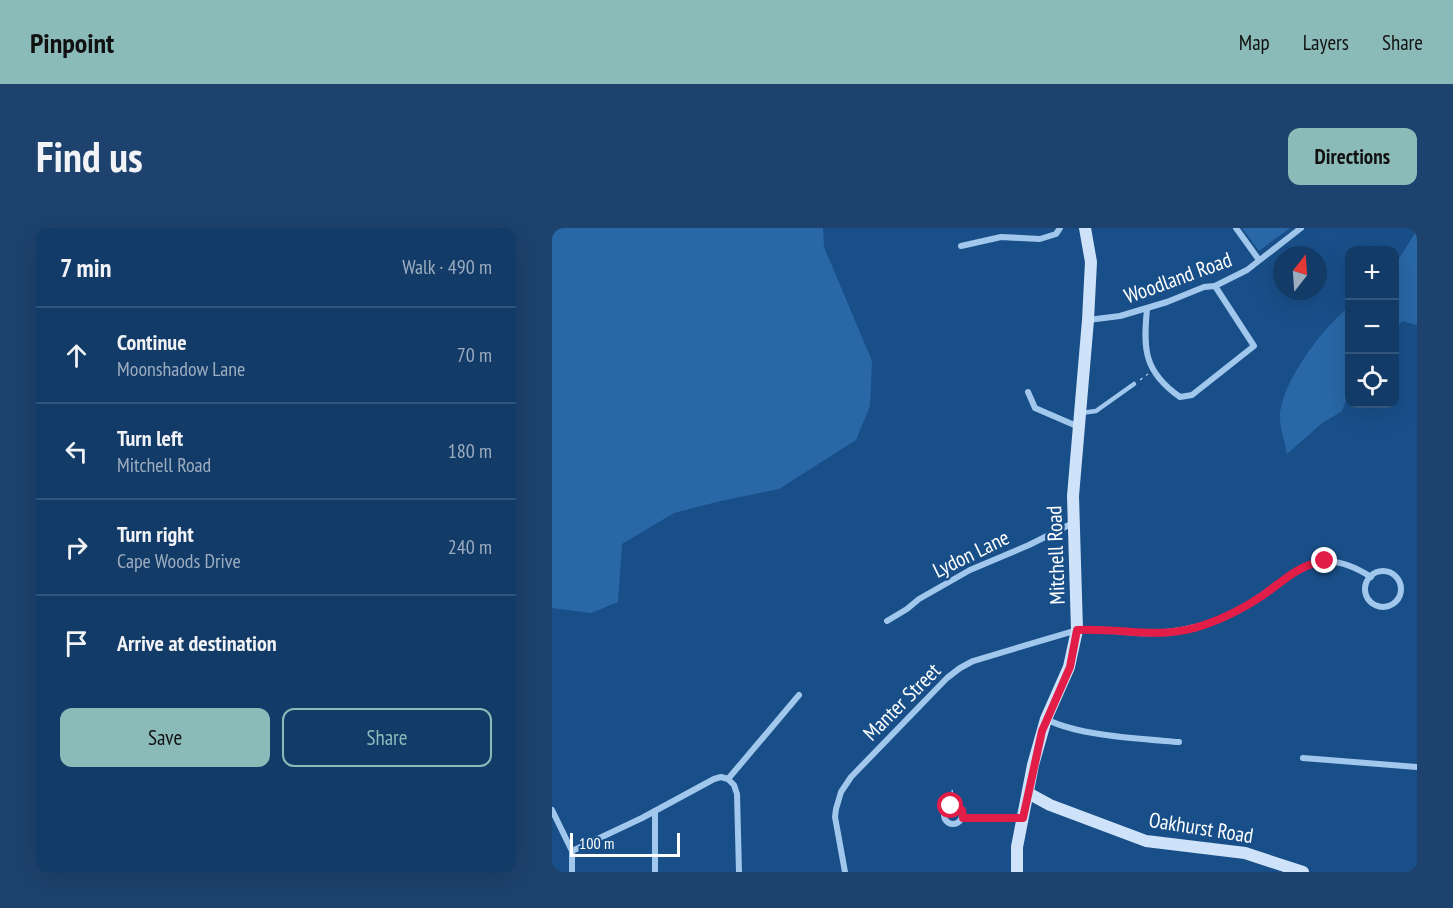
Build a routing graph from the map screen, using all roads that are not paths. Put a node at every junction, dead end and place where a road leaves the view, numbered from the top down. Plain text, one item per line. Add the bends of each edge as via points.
1 (1060, 228) edge
2 (1085, 228) edge
3 (1236, 228) edge
4 (1301, 228) edge
5 (961, 246) dead end
6 (1259, 260) junction
7 (1215, 286) junction
8 (1147, 309) junction
9 (1088, 320) junction
10 (1134, 384) road end
11 (1028, 392) dead end
12 (1081, 412) junction
13 (1080, 427) junction
14 (1073, 523) junction
15 (1371, 576) junction
16 (887, 621) dead end
17 (1077, 630) junction
18 (799, 695) dead end
19 (1046, 719) junction
20 (1179, 742) dead end
21 (1303, 758) dead end
22 (1417, 767) edge
23 (728, 779) junction
24 (1028, 793) junction
25 (552, 810) edge
26 (655, 811) junction
27 (963, 818) junction
28 (1023, 818) junction
29 (572, 851) junction
30 (572, 872) edge
31 (655, 872) edge
32 (738, 872) edge
33 (845, 872) edge
34 (1017, 872) edge
35 (1303, 872) edge

1 - 5 street via 1056,234 1040,239 1001,237
2 - 9 street, Mitchell Road via 1091,262
3 - 6 street
4 - 6 street, Woodland Road
6 - 7 street, Woodland Road
7 - 8 street, Woodland Road
7 - 8 street via 1254,346 1192,395 1180,397 1153,370 1146,352
8 - 9 street, Woodland Road
9 - 12 street, Mitchell Road
10 - 12 lane via 1096,411
11 - 13 street via 1035,408
12 - 13 street, Mitchell Road
13 - 14 street, Mitchell Road
14 - 16 street, Lydon Lane via 970,570
14 - 17 street, Mitchell Road
15 - 15 street via 1365,591 1371,603 1383,607 1396,602 1401,587 1394,576 1382,572
15 - 17 street, Manter Street via 1352,566 1318,562 1298,569 1242,608 1196,627 1149,634
17 - 19 street, Mitchell Road via 1070,667
17 - 33 street, Manter Street via 960,668 868,759 841,792 836,808
18 - 23 street
19 - 20 street via 1076,729
19 - 24 street, Mitchell Road
21 - 22 street
23 - 26 street via 714,779
23 - 32 street via 737,794
24 - 28 street, Mitchell Road
24 - 35 street, Oakhurst Road via 1146,841 1245,853
25 - 29 street
26 - 29 street
26 - 31 street
27 - 27 street via 962,810 955,806 944,811 949,824 957,824
27 - 28 street
28 - 34 street, Mitchell Road
29 - 30 street

